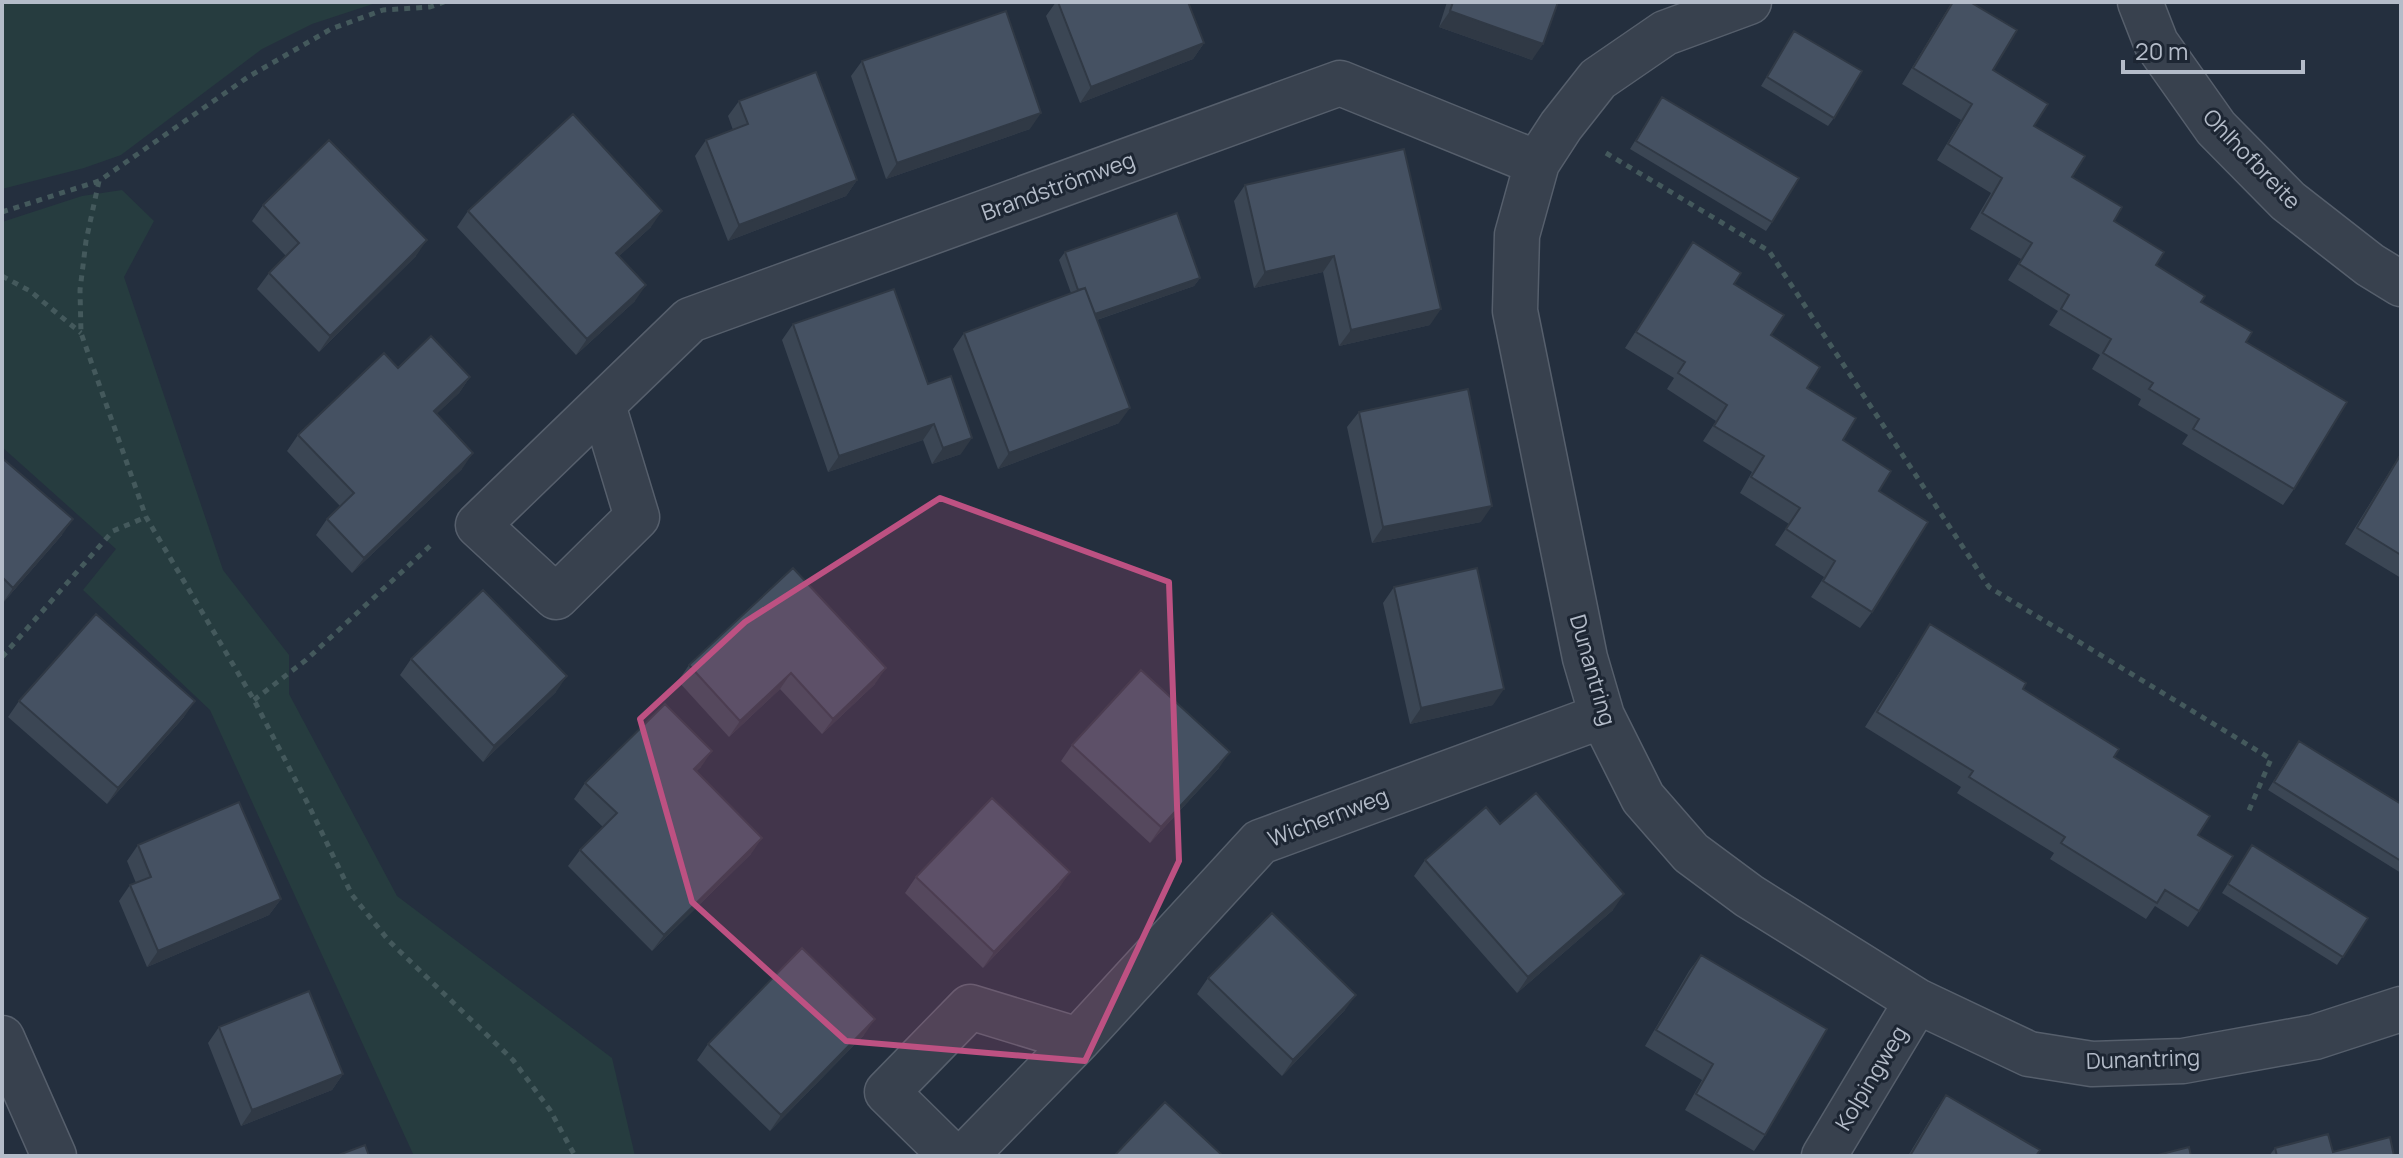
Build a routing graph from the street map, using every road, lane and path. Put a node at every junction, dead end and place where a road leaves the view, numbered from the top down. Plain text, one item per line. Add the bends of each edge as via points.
1 (444, 2) edge
2 (1749, 2) edge
3 (2140, 2) edge
4 (1561, 126) junction
5 (1537, 163) junction
6 (99, 181) junction
7 (2, 212) edge
8 (2, 276) edge
9 (2401, 284) edge
10 (81, 333) junction
11 (603, 405) junction
12 (146, 517) junction
13 (478, 525) junction
14 (2, 657) edge
15 (254, 700) junction
16 (1602, 716) junction
17 (2247, 815) dead end
18 (1917, 1001) junction
19 (2401, 1009) edge
20 (2, 1038) edge
21 (1078, 1040) junction
22 (54, 1156) edge
23 (575, 1156) edge
24 (952, 1156) edge
25 (965, 1156) edge
26 (1824, 1156) edge

1 - 6 path via 383,10 331,29 248,77
2 - 4 street, Dunantring via 1665,33 1598,79
3 - 9 street, Ohlhofbreite via 2156,43 2216,128 2288,201
4 - 5 street, Dunantring
4 - 17 path via 1769,251 1989,587 2271,759
5 - 11 street, Brandströmweg via 1340,83 690,320
5 - 16 street, Dunantring via 1517,235 1515,311 1585,658
6 - 7 path
6 - 10 path via 80,290
8 - 10 path via 30,291
10 - 12 path
11 - 13 street, Brandströmweg
11 - 13 street via 637,517 556,597
12 - 14 path via 113,531
12 - 15 path
13 - 15 path via 450,527 306,660
15 - 23 path via 352,895 389,941 513,1060
16 - 18 street, Dunantring via 1643,798 1691,853 1749,896
16 - 21 street, Wichernweg via 1260,842
18 - 19 street, Dunantring via 2029,1054 2092,1064 2183,1061 2315,1037
18 - 26 street, Kolpingweg
20 - 22 street
21 - 24 street via 970,1007 887,1092
21 - 25 street, Wichernweg

